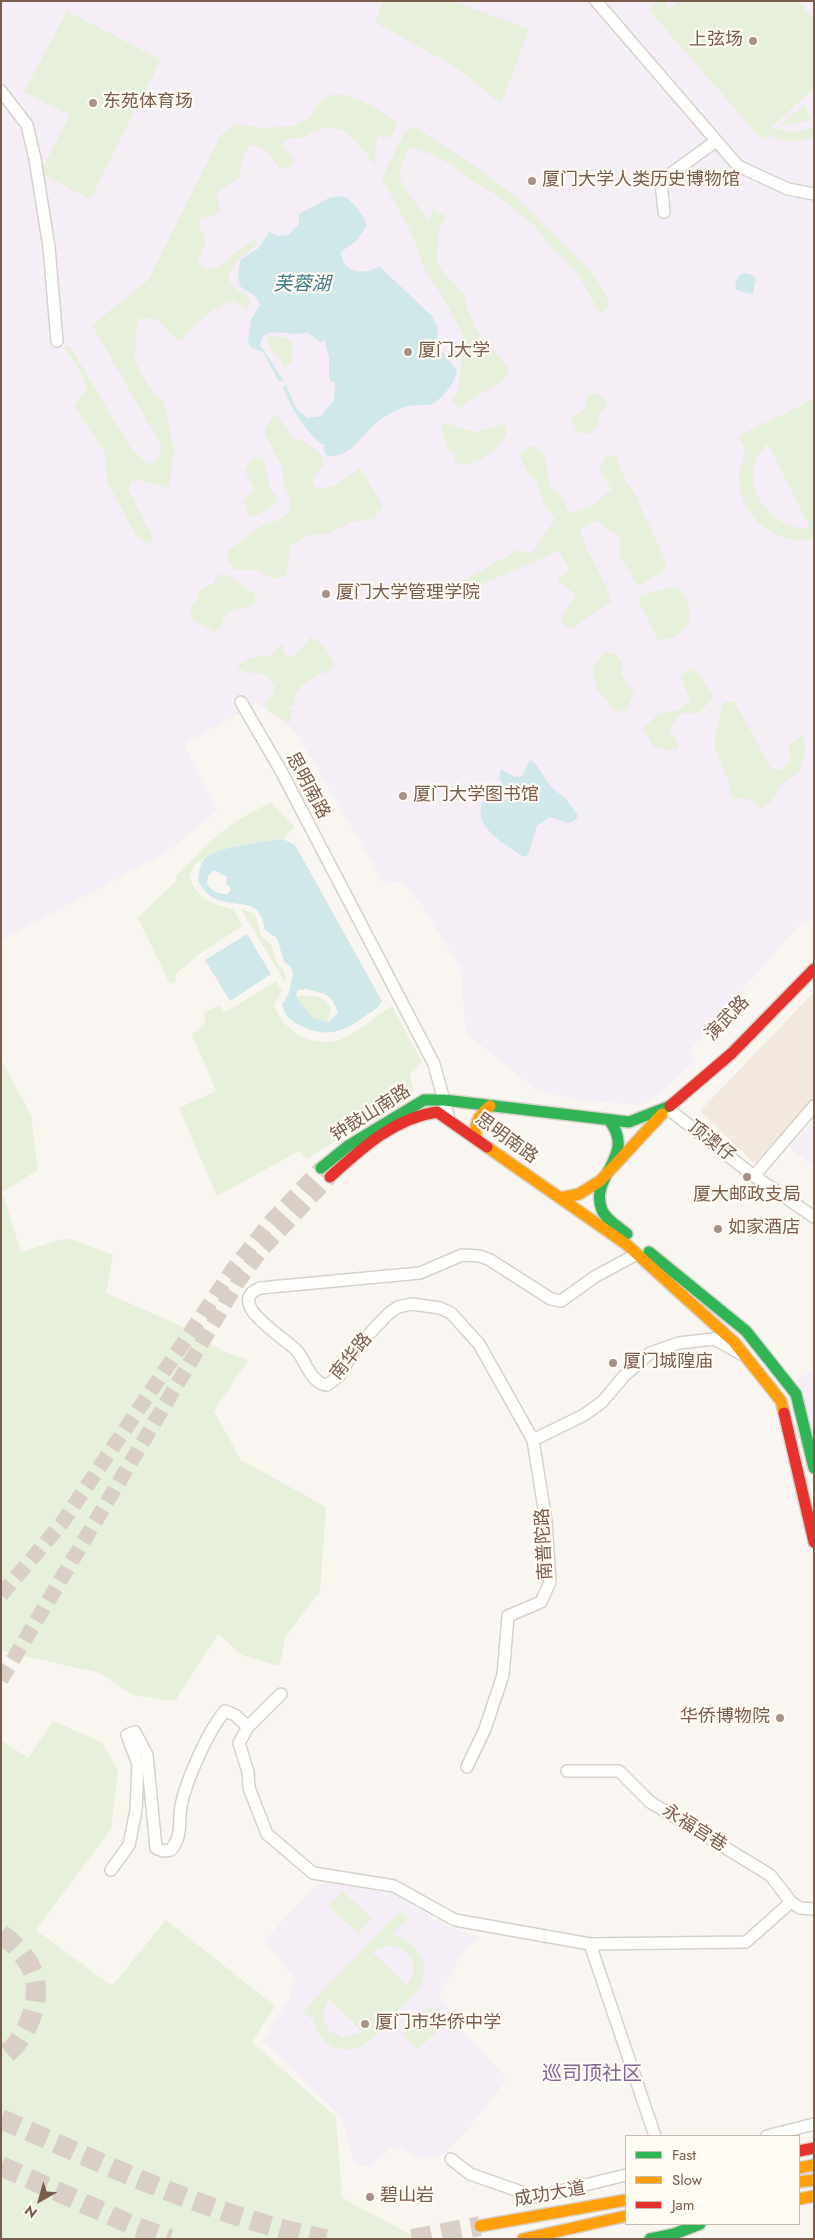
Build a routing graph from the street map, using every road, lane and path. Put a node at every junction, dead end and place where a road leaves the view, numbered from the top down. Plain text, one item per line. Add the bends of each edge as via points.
1 (596, 1) edge
2 (1, 91) edge
3 (716, 141) junction
4 (814, 194) edge
5 (664, 212) dead end
6 (57, 341) dead end
7 (241, 702) dead end
8 (814, 956) edge
9 (810, 971) edge
10 (444, 1100) junction
11 (490, 1106) junction
12 (814, 1106) edge
13 (667, 1108) junction
14 (449, 1119) junction
15 (609, 1120) junction
16 (477, 1140) junction
17 (610, 1170) junction
18 (754, 1176) junction
19 (560, 1198) junction
20 (814, 1217) edge
21 (637, 1254) junction
22 (746, 1356) junction
23 (533, 1440) junction
24 (814, 1468) edge
25 (814, 1542) edge
26 (281, 1694) dead end
27 (248, 1727) junction
28 (467, 1767) dead end
29 (568, 1771) dead end
30 (110, 1870) dead end
31 (790, 1902) junction
32 (814, 1909) edge
33 (590, 1944) junction
34 (814, 2124) edge
35 (656, 2135) edge
36 (771, 2135) edge
37 (814, 2148) edge
38 (800, 2152) edge
39 (451, 2159) dead end
40 (814, 2165) edge
41 (800, 2168) edge
42 (625, 2175) edge
43 (814, 2180) edge
44 (800, 2182) edge
45 (625, 2189) edge
46 (814, 2196) edge
47 (800, 2199) edge
48 (625, 2200) edge
49 (543, 2213) junction
50 (625, 2216) edge
51 (697, 2225) edge
52 (480, 2226) tunnel mouth
53 (526, 2239) edge
54 (650, 2239) edge

1 - 3 street
2 - 6 street via 28,125 49,247
3 - 4 street via 738,166 788,188
3 - 5 street via 661,181
7 - 10 street, 思明南路 via 434,1064
8 - 9 main road, 演武路
9 - 13 main road, 演武路
10 - 11 main road, 钟鼓山南路
10 - 14 street, 思明南路
10 - 14 main road, 钟鼓山南路 via 424,1100 368,1132 325,1172 412,1117 437,1112
11 - 15 main road, 钟鼓山南路
11 - 16 main road via 476,1121
12 - 18 street
13 - 15 main road, 钟鼓山南路 via 629,1122
13 - 17 main road, 演武路
13 - 18 street, 顶澳仔
14 - 16 main road, 思明南路
15 - 17 main road via 619,1133 619,1145
16 - 19 main road, 思明南路
17 - 19 main road, 演武路 via 586,1190
17 - 24 main road via 599,1198 606,1216 746,1331 796,1394
18 - 20 street, 顶澳仔
19 - 21 main road, 思明南路
21 - 22 main road, 思明南路
21 - 23 street, 南华路 via 596,1276 561,1301 551,1299 490,1260 462,1255 420,1273 291,1283 260,1288 249,1296 248,1306 253,1314 298,1352 321,1385 327,1385 339,1376 355,1349 398,1307 427,1305 451,1313 479,1344
22 - 23 street via 714,1339 679,1343 650,1353 602,1402 584,1415
22 - 25 main road, 思明南路 via 781,1401
23 - 28 street, 南普陀路 via 546,1521 550,1582 541,1602 508,1616 503,1675 486,1729
26 - 27 street
27 - 30 street via 225,1711 218,1719 204,1741 181,1806 182,1827 178,1842 171,1850 163,1851 156,1848 154,1838 152,1782 147,1755 135,1732 126,1735 138,1764 136,1810 129,1846
27 - 33 street via 239,1743 249,1788 267,1834 313,1873 394,1886 455,1920
29 - 31 street, 永福宫巷 via 619,1771 650,1802 770,1875
31 - 32 street via 800,1908
31 - 33 street via 746,1942
33 - 35 street
34 - 36 street
37 - 38 main road
39 - 42 street via 470,2174 536,2197
40 - 41 main road
43 - 44 main road
45 - 49 main road via 578,2200
46 - 47 main road
48 - 49 main road, 成功大道
49 - 52 main road, 成功大道
50 - 53 main road, 成功大道
51 - 54 main road

